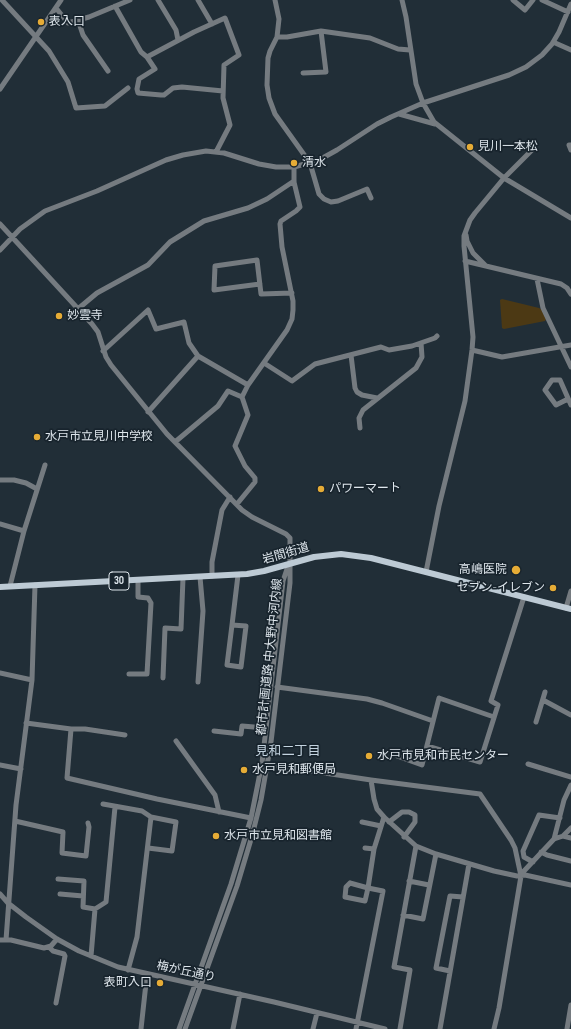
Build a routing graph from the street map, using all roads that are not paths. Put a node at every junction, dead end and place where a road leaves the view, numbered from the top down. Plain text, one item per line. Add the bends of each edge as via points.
1 (2, 0) edge
2 (61, 0) edge
3 (130, 0) edge
4 (158, 0) edge
5 (198, 0) edge
6 (275, 0) edge
7 (402, 0) edge
8 (513, 0) edge
9 (533, 0) edge
10 (542, 0) edge
11 (571, 4) edge
12 (115, 6) junction
13 (56, 8) junction
14 (568, 12) junction
15 (78, 20) junction
16 (212, 24) junction
17 (321, 31) junction
18 (36, 36) junction
19 (277, 37) junction
20 (178, 40) junction
21 (553, 42) junction
22 (410, 50) junction
23 (571, 50) edge
24 (148, 57) junction
25 (108, 71) dead end
26 (303, 73) dead end
27 (128, 88) dead end
28 (0, 89) edge
29 (223, 92) junction
30 (423, 103) junction
31 (399, 114) junction
32 (436, 124) junction
33 (571, 144) edge
34 (534, 148) dead end
35 (571, 150) edge
36 (216, 152) junction
37 (310, 163) junction
38 (294, 166) junction
39 (504, 178) junction
40 (294, 181) junction
41 (371, 198) dead end
42 (571, 218) edge
43 (0, 224) edge
44 (465, 232) junction
45 (12, 236) junction
46 (0, 250) edge
47 (465, 261) junction
48 (485, 266) junction
49 (538, 279) junction
50 (260, 284) junction
51 (569, 287) edge
52 (292, 293) junction
53 (571, 294) edge
54 (79, 308) junction
55 (437, 336) dead end
56 (421, 343) junction
57 (571, 345) edge
58 (560, 346) junction
59 (472, 350) junction
60 (103, 351) junction
61 (351, 355) junction
62 (198, 356) junction
63 (264, 363) junction
64 (571, 368) edge
65 (248, 385) junction
66 (242, 397) junction
67 (377, 398) junction
68 (568, 399) junction
69 (571, 405) edge
70 (148, 412) junction
71 (360, 428) dead end
72 (175, 442) junction
73 (45, 466) dead end
74 (0, 480) edge
75 (37, 489) junction
76 (230, 497) junction
77 (236, 504) junction
78 (0, 524) edge
79 (24, 531) junction
80 (289, 563) junction
81 (426, 572) junction
82 (238, 575) junction
83 (212, 576) junction
84 (200, 577) junction
85 (183, 578) junction
86 (138, 580) junction
87 (34, 585) junction
88 (0, 586) edge
89 (10, 586) junction
90 (571, 591) edge
91 (524, 597) junction
92 (569, 608) edge
93 (232, 625) junction
94 (0, 673) edge
95 (129, 674) dead end
96 (163, 678) dead end
97 (32, 680) junction
98 (198, 682) dead end
99 (277, 687) junction
100 (545, 692) dead end
101 (543, 700) junction
102 (571, 715) edge
103 (494, 718) junction
104 (433, 722) junction
105 (536, 722) dead end
106 (26, 723) junction
107 (266, 728) junction
108 (71, 729) junction
109 (214, 731) dead end
110 (125, 735) dead end
111 (176, 742) dead end
112 (427, 746) junction
113 (397, 756) dead end
114 (265, 764) junction
115 (528, 764) dead end
116 (0, 765) edge
117 (21, 769) junction
118 (571, 777) edge
119 (371, 780) junction
120 (571, 785) edge
121 (103, 804) dead end
122 (115, 807) junction
123 (219, 812) junction
124 (151, 817) junction
125 (384, 817) junction
126 (251, 818) junction
127 (560, 818) junction
128 (15, 822) junction
129 (88, 822) dead end
130 (362, 822) dead end
131 (389, 822) junction
132 (381, 826) junction
133 (571, 828) edge
134 (563, 836) junction
135 (404, 837) junction
136 (571, 838) edge
137 (554, 839) junction
138 (416, 846) junction
139 (148, 848) junction
140 (365, 848) dead end
141 (374, 849) junction
142 (541, 852) junction
143 (436, 854) junction
144 (571, 861) edge
145 (532, 862) junction
146 (469, 864) junction
147 (521, 876) junction
148 (58, 878) dead end
149 (409, 881) junction
150 (429, 885) junction
151 (571, 885) edge
152 (368, 888) junction
153 (0, 894) edge
154 (60, 894) dead end
155 (83, 896) junction
156 (463, 897) junction
157 (8, 903) junction
158 (95, 909) junction
159 (403, 915) junction
160 (57, 939) junction
161 (3, 940) edge
162 (49, 947) junction
163 (91, 956) junction
164 (128, 970) junction
165 (450, 971) junction
166 (148, 974) junction
167 (195, 984) junction
168 (201, 985) junction
169 (240, 994) junction
170 (56, 1003) dead end
171 (571, 1005) edge
172 (317, 1013) junction
173 (358, 1022) junction
174 (141, 1029) edge
175 (179, 1029) edge
176 (185, 1029) edge
177 (233, 1029) edge
178 (313, 1029) edge
179 (356, 1029) edge
180 (385, 1029) edge
181 (400, 1029) edge
182 (440, 1029) edge
183 (494, 1029) edge
184 (567, 1029) edge

1 - 18 street
2 - 13 street
3 - 12 street
4 - 20 street via 176,30
5 - 16 street
6 - 19 street
7 - 22 street
8 - 9 street via 525,10
10 - 14 street
11 - 14 street
12 - 15 street
12 - 24 street via 141,52
13 - 15 street via 68,23
13 - 18 street
14 - 21 street
15 - 25 street via 83,35
16 - 20 street
16 - 29 street via 225,18 239,55 224,65
17 - 19 street
17 - 22 street via 370,38 398,49
17 - 26 street via 326,72
18 - 27 street via 65,75 76,108 105,106
18 - 28 street
19 - 37 street via 268,58 269,98 275,114
20 - 24 street
21 - 23 street
21 - 30 street via 536,60 520,71
22 - 30 street via 415,79
24 - 29 street via 155,69 139,79 138,93 164,95 173,88 182,87
29 - 36 street via 230,125
30 - 31 street
30 - 32 street
31 - 32 street
31 - 37 street via 377,124 327,156
32 - 39 street
33 - 35 street
34 - 39 street
36 - 38 street via 268,166
36 - 45 street via 195,152 166,160 45,211
37 - 38 street
37 - 41 street via 324,199 338,201 367,189
38 - 40 street
39 - 42 street
39 - 44 street via 470,220
40 - 52 street via 300,207 280,224
40 - 54 street via 267,199 204,222 170,242 148,265 97,293
43 - 45 street
44 - 47 street
44 - 48 street via 473,253
45 - 46 street
45 - 54 street
47 - 48 street
47 - 59 street via 473,337
48 - 49 street
49 - 51 street
49 - 58 street via 543,308
50 - 50 street via 257,260 215,266 214,290
50 - 52 street via 261,294
51 - 53 street
52 - 63 street via 292,319
54 - 60 street via 98,332
55 - 56 street
56 - 61 street via 389,350 381,347
56 - 67 street via 422,357 416,368
57 - 58 street
58 - 59 street via 502,357
58 - 64 street
59 - 81 street via 465,401 440,500
60 - 62 street via 148,310 156,329 184,322 189,343
60 - 70 street
61 - 63 street via 315,364 292,381
61 - 67 street via 357,392
62 - 65 street
62 - 70 street
63 - 65 street
65 - 66 street
66 - 72 street via 228,391 218,406
66 - 77 street via 248,415 235,446 255,482
67 - 71 street via 362,410 359,418
68 - 68 street via 560,380 552,380 545,390 556,405
68 - 69 street
70 - 72 street
72 - 76 street
73 - 75 street
74 - 75 street via 14,480
75 - 79 street
76 - 77 street
76 - 83 street via 222,510 213,555
77 - 80 street via 248,514 289,536
78 - 79 street
79 - 89 street
80 - 81 main road, 岩間街道 / 30 via 314,556 341,554 362,556
80 - 82 main road, 岩間街道 / 30 via 264,572
80 - 99 street, 都市計画道路 中大野中河内線 via 290,583
80 - 107 street, 都市計画道路 中大野中河内線 via 283,582
81 - 91 main road, 岩間街道 / 30
82 - 83 main road, 岩間街道 / 30
82 - 93 street
83 - 84 main road, 岩間街道 / 30
84 - 85 main road, 岩間街道 / 30
84 - 98 street via 203,611
85 - 86 main road, 岩間街道 / 30
85 - 96 street via 181,629 165,628
86 - 87 main road, 岩間街道 / 30
86 - 95 street via 138,597 148,598 151,603 147,674
87 - 89 main road, 岩間街道 / 30
87 - 97 street
88 - 89 main road, 岩間街道 / 30
90 - 92 street
91 - 92 main road, 岩間街道 / 30
91 - 103 street via 491,702 498,704
93 - 93 street via 227,665 240,667 246,626
94 - 97 street
97 - 106 street
99 - 104 street via 367,699
99 - 114 street, 都市計画道路 中大野中河内線
100 - 101 street
101 - 102 street
101 - 105 street
103 - 104 street via 439,698
103 - 112 street via 480,762
104 - 112 street
106 - 108 street
106 - 117 street
107 - 109 street via 242,726 241,734
107 - 114 street, 都市計画道路 中大野中河内線
108 - 110 street
108 - 123 street via 67,778
111 - 123 street via 215,795
112 - 113 street via 422,765
114 - 119 street
114 - 126 street, 都市計画道路 中大野中河内線
114 - 168 street, 都市計画道路 中大野中河内線 via 261,800 238,885
115 - 118 street
116 - 117 street
117 - 128 street
119 - 125 street via 377,809
119 - 147 street via 480,794 515,848
120 - 127 street
121 - 122 street
122 - 124 street via 142,811
122 - 158 street via 106,902
123 - 126 street
124 - 139 street
124 - 139 street via 176,822 172,851
125 - 131 street
125 - 132 street
126 - 167 street, 都市計画道路 中大野中河内線 via 232,884
127 - 137 street
127 - 145 street via 539,815 523,851 524,857
128 - 129 street via 63,832 62,853 86,856
128 - 157 street
130 - 132 street
131 - 135 street
131 - 135 street via 402,812 415,814 414,822
132 - 141 street
133 - 134 street
134 - 136 street
134 - 137 street
135 - 138 street
137 - 142 street
138 - 143 street
138 - 149 street
139 - 164 street via 136,937
140 - 141 street
141 - 152 street
142 - 144 street
142 - 145 street
143 - 146 street
143 - 150 street
145 - 147 street
146 - 147 street
146 - 156 street
147 - 151 street
147 - 183 street
148 - 155 street via 84,881
149 - 150 street
149 - 159 street
150 - 159 street via 423,918
152 - 152 street via 350,883 346,887 345,897 365,901
152 - 173 street via 383,891
153 - 157 street, 梅が丘通り
154 - 155 street
155 - 158 street via 83,907
156 - 165 street
156 - 165 street via 450,896 436,968
157 - 160 street, 梅が丘通り
157 - 161 street
158 - 163 street
159 - 181 street via 394,967 410,970
160 - 162 street
160 - 163 street, 梅が丘通り
161 - 162 street
162 - 170 street via 65,956
163 - 164 street, 梅が丘通り
164 - 166 street, 梅が丘通り
165 - 182 street
166 - 167 street, 梅が丘通り
166 - 174 street
167 - 168 street, 梅が丘通り
167 - 175 street, 都市計画道路 中大野中河内線
168 - 169 street, 梅が丘通り
168 - 176 street, 都市計画道路 中大野中河内線
169 - 172 street, 梅が丘通り
169 - 177 street
171 - 184 street
172 - 173 street, 梅が丘通り
172 - 178 street
173 - 179 street
173 - 180 street, 梅が丘通り

